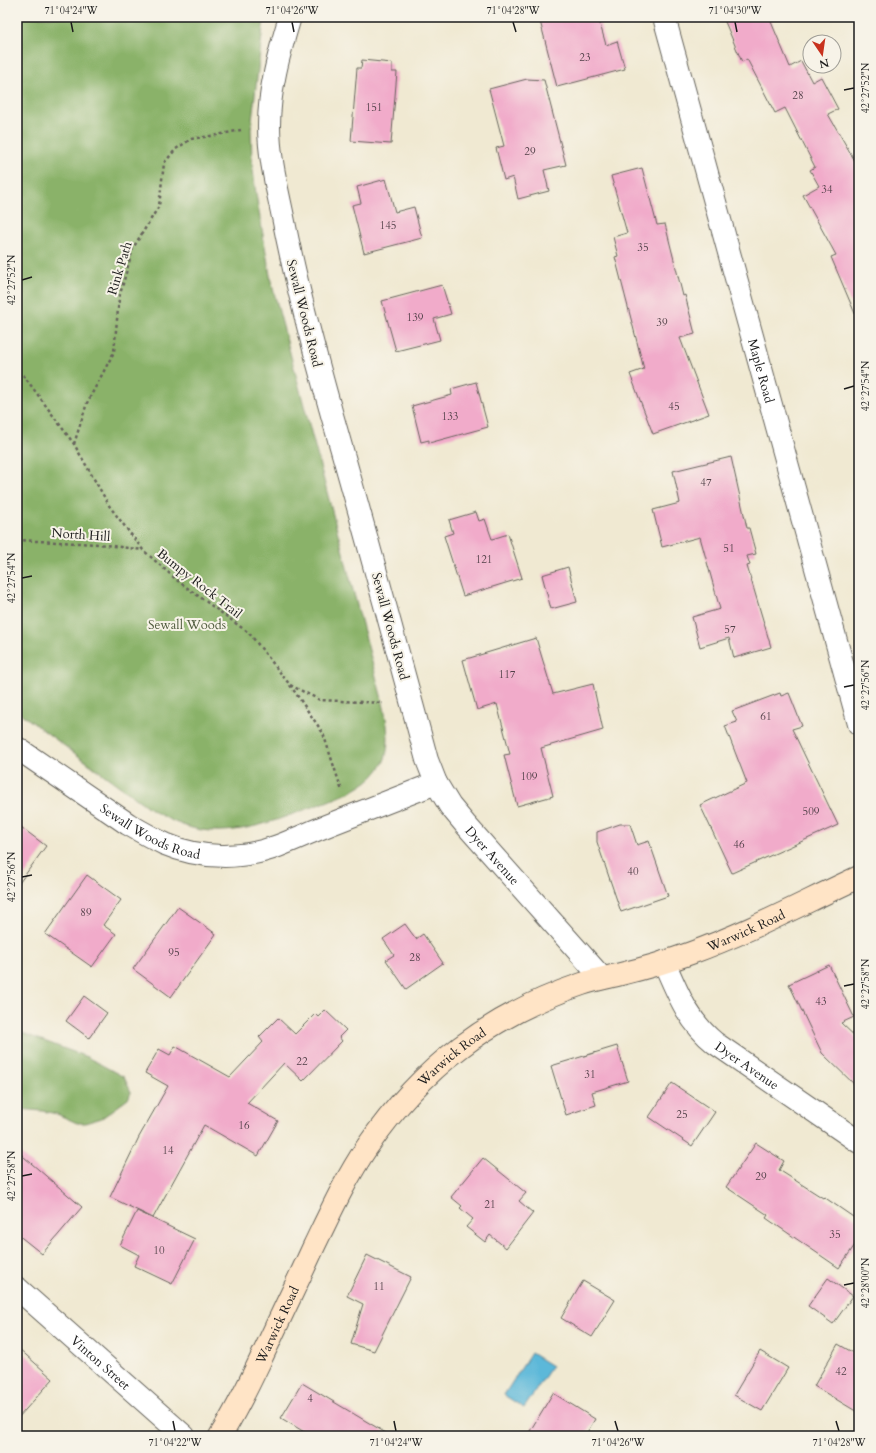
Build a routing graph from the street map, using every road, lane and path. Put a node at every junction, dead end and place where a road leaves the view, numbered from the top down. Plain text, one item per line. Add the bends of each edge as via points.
1 (290, 17) edge
2 (664, 17) edge
3 (269, 127) junction
4 (17, 373) edge
5 (74, 444) junction
6 (17, 540) edge
7 (144, 550) junction
8 (290, 684) junction
9 (411, 703) junction
10 (859, 724) edge
11 (17, 748) edge
12 (436, 783) junction
13 (351, 816) junction
14 (859, 877) edge
15 (664, 962) junction
16 (602, 978) junction
17 (859, 1142) edge
18 (17, 1288) edge
19 (184, 1436) edge
20 (220, 1436) edge

1 - 3 street, Sewall Woods Road via 277,58
2 - 10 street, Maple Road
3 - 5 path, Rink Path via 191,139 176,149 164,163 160,206 133,248 119,298 114,352 87,402
3 - 9 street, Sewall Woods Road via 274,170 294,275
4 - 5 path, Bumpy Rock Trail via 24,376
5 - 7 path, Bumpy Rock Trail via 110,507
6 - 7 path, North Hill via 98,544
7 - 8 path, Bumpy Rock Trail via 178,581 249,633
8 - 9 path, Bumpy Rock Trail via 320,700
8 - 13 path via 323,733
9 - 12 street, Sewall Woods Road
11 - 13 street, Sewall Woods Road via 128,824 166,844 196,854 229,856 261,851 277,847
12 - 13 street, Sewall Woods Road
12 - 16 street, Dyer Avenue via 465,824
14 - 15 main road, Warwick Road via 745,931
15 - 16 main road, Warwick Road
15 - 17 street, Dyer Avenue via 686,1009 704,1034
16 - 20 main road, Warwick Road via 536,1002 490,1026 433,1070 397,1106 350,1174 242,1399
18 - 19 street, Vinton Street

